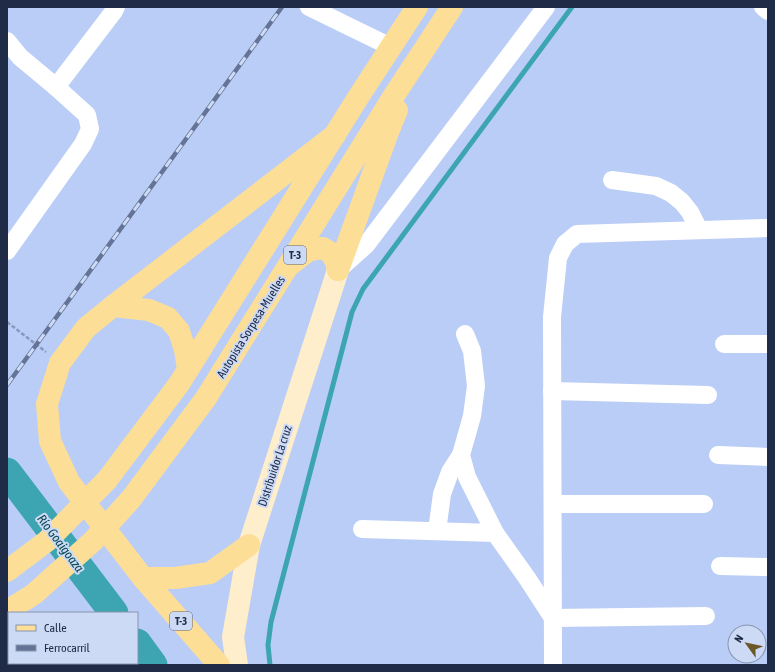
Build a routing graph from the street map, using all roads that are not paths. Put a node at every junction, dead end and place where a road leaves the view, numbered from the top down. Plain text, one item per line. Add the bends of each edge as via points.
1 (116, 7) edge
2 (309, 7) edge
3 (417, 7) edge
4 (452, 7) edge
5 (546, 7) edge
6 (763, 7) edge
7 (768, 11) edge
8 (7, 42) edge
9 (391, 47) junction
10 (416, 61) junction
11 (56, 86) junction
12 (335, 135) junction
13 (612, 180) dead end
14 (768, 228) edge
15 (699, 230) junction
16 (7, 251) edge
17 (288, 267) junction
18 (338, 270) junction
19 (113, 306) junction
20 (465, 334) dead end
21 (724, 344) dead end
22 (768, 344) edge
23 (188, 369) junction
24 (552, 392) junction
25 (708, 394) dead end
26 (460, 455) junction
27 (718, 455) dead end
28 (768, 457) edge
29 (553, 504) junction
30 (704, 504) dead end
31 (362, 529) dead end
32 (437, 531) junction
33 (495, 533) junction
34 (249, 545) junction
35 (720, 566) dead end
36 (768, 567) edge
37 (7, 571) edge
38 (143, 578) junction
39 (7, 611) edge
40 (706, 616) dead end
41 (553, 618) junction
42 (219, 665) edge
43 (237, 665) edge
44 (553, 665) edge

1 - 11 street
2 - 9 street
3 - 9 main road, T-3
4 - 10 main road, Autopista Sorpesa-Muelles / T-3
5 - 18 street via 366,245
6 - 7 street
8 - 11 street via 20,57
9 - 12 main road, T-3
10 - 17 main road, Autopista Sorpesa-Muelles / T-3
10 - 18 main road
11 - 16 street via 87,115 90,129 83,144
12 - 19 main road
12 - 23 main road, T-3
13 - 15 street via 656,186 671,193 690,212
14 - 15 street
15 - 24 street via 577,234 565,244 558,258 552,317
17 - 18 main road via 310,250 323,248 331,253
17 - 39 main road, Autopista Sorpesa-Muelles / T-3 via 206,398 131,499 93,541 62,570 34,594
18 - 34 main road, Distribuidor La cruz
19 - 23 main road via 149,310 168,318 179,331
19 - 38 main road, T-3 via 86,328 60,363 47,404 50,441 69,482
20 - 26 street via 472,351 476,386 472,416
21 - 22 street
23 - 37 main road, T-3 via 107,480 47,541
24 - 25 street
24 - 29 street
26 - 32 street via 442,494
26 - 33 street via 467,478
27 - 28 street
29 - 30 street
29 - 41 street
31 - 32 street
32 - 33 street
33 - 41 street
34 - 38 main road via 210,573 175,578
34 - 43 main road, Distribuidor La cruz via 233,637
35 - 36 street
38 - 42 main road, T-3
40 - 41 street
41 - 44 street

